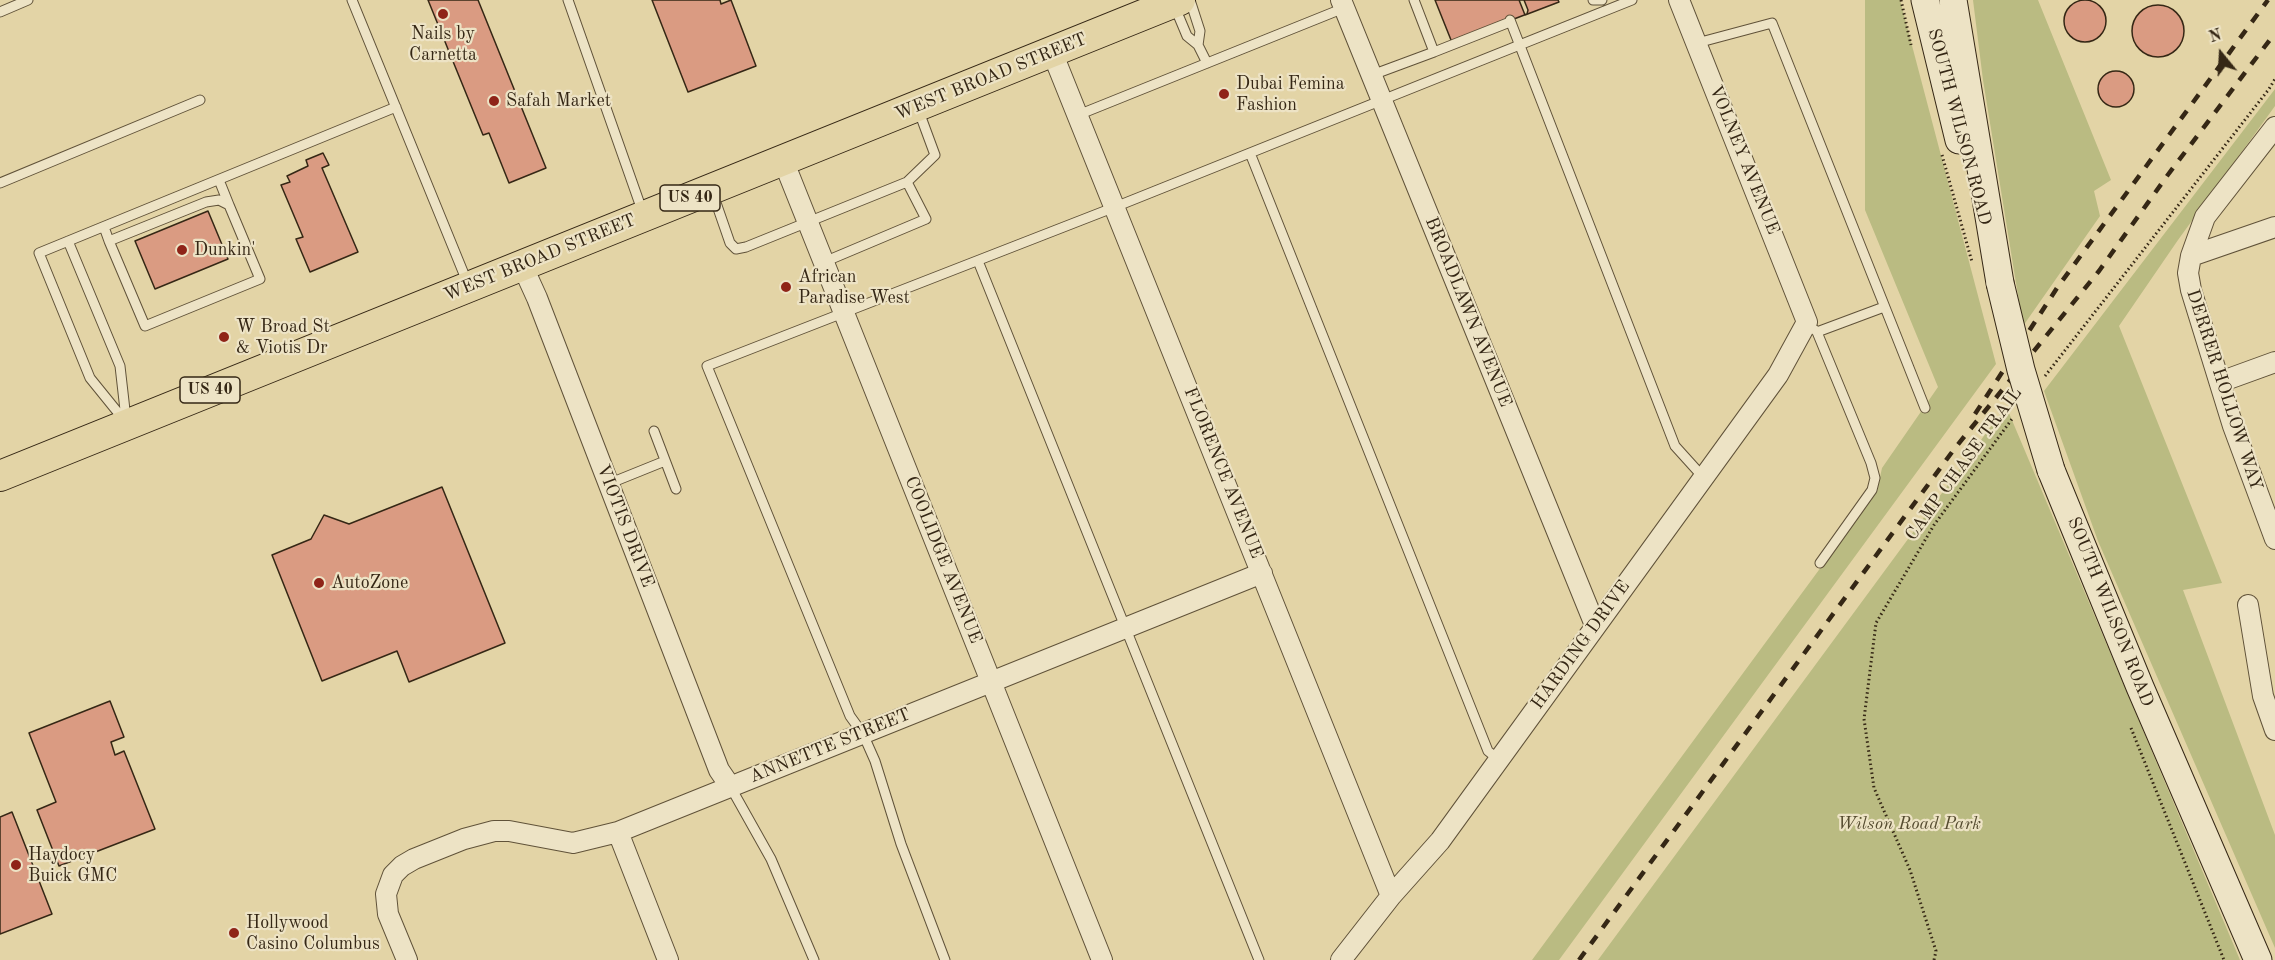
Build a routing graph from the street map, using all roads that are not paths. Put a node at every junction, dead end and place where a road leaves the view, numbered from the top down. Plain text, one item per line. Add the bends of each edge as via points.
1 (28, 0) edge
2 (352, 0) edge
3 (568, 0) edge
4 (1414, 0) edge
5 (1593, 0) edge
6 (1602, 0) edge
7 (1632, 0) edge
8 (1679, 0) edge
9 (1925, 0) edge
10 (1953, 0) edge
11 (1181, 1) edge
12 (1342, 4) edge
13 (0, 12) edge
14 (1697, 43) junction
15 (1198, 45) junction
16 (1519, 45) junction
17 (1052, 52) junction
18 (1434, 52) junction
19 (1207, 63) junction
20 (1372, 75) junction
21 (1382, 99) junction
22 (200, 100) dead end
23 (396, 107) junction
24 (917, 107) junction
25 (1078, 115) junction
26 (2275, 127) edge
27 (1250, 153) junction
28 (783, 160) junction
29 (219, 180) junction
30 (907, 182) junction
31 (0, 183) edge
32 (711, 189) junction
33 (229, 205) junction
34 (1115, 207) junction
35 (644, 217) junction
36 (808, 222) junction
37 (104, 226) junction
38 (2275, 227) edge
39 (68, 241) junction
40 (110, 241) junction
41 (2194, 248) junction
42 (1994, 253) junction
43 (978, 261) junction
44 (824, 262) junction
45 (522, 265) junction
46 (469, 285) junction
47 (1884, 307) junction
48 (844, 314) junction
49 (1812, 327) junction
50 (2275, 362) edge
51 (2220, 382) junction
52 (1924, 408) dead end
53 (127, 425) junction
54 (654, 432) dead end
55 (665, 461) junction
56 (0, 476) edge
57 (1703, 477) junction
58 (608, 484) junction
59 (675, 489) dead end
60 (2275, 539) edge
61 (1820, 563) dead end
62 (1262, 573) junction
63 (2248, 604) dead end
64 (1595, 625) junction
65 (1126, 628) junction
66 (992, 682) junction
67 (2269, 694) edge
68 (2275, 730) edge
69 (863, 734) junction
70 (1498, 759) junction
71 (730, 786) junction
72 (618, 832) junction
73 (1391, 896) junction
74 (407, 960) edge
75 (668, 960) edge
76 (814, 960) edge
77 (945, 960) edge
78 (1102, 960) edge
79 (1259, 960) edge
80 (1341, 960) edge
81 (2258, 960) edge

1 - 13 lane
2 - 23 lane
3 - 35 lane
4 - 18 lane
5 - 6 lane
7 - 16 lane
8 - 14 street, VOLNEY AVENUE
9 - 42 main road, SOUTH WILSON ROAD via 1964,159
10 - 42 main road, SOUTH WILSON ROAD
11 - 15 lane via 1200,31
11 - 15 lane via 1187,36
11 - 17 main road, WEST BROAD STREET / US 40
12 - 19 lane
12 - 20 street, BROADLAWN AVENUE
14 - 47 lane via 1772,23
14 - 49 street, VOLNEY AVENUE
15 - 19 lane
16 - 18 lane via 1510,21
16 - 21 lane
16 - 57 lane via 1675,446
17 - 24 main road, WEST BROAD STREET / US 40
17 - 25 street, FLORENCE AVENUE
18 - 20 lane
19 - 25 lane
20 - 21 street, BROADLAWN AVENUE
21 - 27 lane
21 - 64 street, BROADLAWN AVENUE
22 - 31 lane
23 - 29 lane
23 - 46 lane
24 - 28 main road, WEST BROAD STREET / US 40
24 - 30 lane via 935,155
25 - 34 street, FLORENCE AVENUE
26 - 41 street via 2205,217
27 - 34 lane
27 - 70 lane via 1488,751
28 - 32 main road, WEST BROAD STREET / US 40
28 - 36 street, COOLIDGE AVENUE
29 - 33 lane
29 - 37 lane
30 - 36 lane
30 - 44 lane via 926,219
32 - 35 main road, WEST BROAD STREET / US 40
32 - 36 lane via 730,243 736,249
33 - 40 lane via 219,200 206,202
33 - 40 lane via 260,279 145,326
34 - 43 lane
34 - 62 street, FLORENCE AVENUE
35 - 45 main road, WEST BROAD STREET / US 40
36 - 44 street, COOLIDGE AVENUE
37 - 39 lane
37 - 40 lane
38 - 41 street
39 - 53 lane via 120,366
39 - 53 lane via 39,253 90,378
41 - 51 street, DERRER HOLLOW WAY via 2188,273 2191,290
42 - 81 main road, SOUTH WILSON ROAD, bridge via 2021,370 2051,470
43 - 48 lane
43 - 65 lane
44 - 48 street, COOLIDGE AVENUE
45 - 46 main road, WEST BROAD STREET / US 40
45 - 58 street, VIOTIS DRIVE
46 - 53 main road, WEST BROAD STREET / US 40
47 - 49 lane
47 - 52 lane
48 - 66 street, COOLIDGE AVENUE
48 - 69 lane via 707,366 850,716
49 - 57 street, HARDING DRIVE
49 - 61 lane via 1875,478 1872,490
50 - 51 street
51 - 60 street, DERRER HOLLOW WAY
53 - 56 main road, WEST BROAD STREET / US 40
54 - 55 lane
55 - 58 lane
55 - 59 lane
57 - 64 street, HARDING DRIVE
58 - 71 street, VIOTIS DRIVE via 719,770
62 - 65 street, ANNETTE STREET
62 - 73 street, FLORENCE AVENUE
63 - 67 street
64 - 70 street, HARDING DRIVE
65 - 66 street, ANNETTE STREET
65 - 79 lane
66 - 69 street, ANNETTE STREET
66 - 78 street, COOLIDGE AVENUE
67 - 68 street
69 - 71 street, ANNETTE STREET
69 - 77 lane
70 - 73 street, HARDING DRIVE via 1440,841
71 - 72 street, ANNETTE STREET
71 - 76 lane via 767,850
72 - 74 street, ANNETTE STREET via 573,843 494,831 402,866 393,875 386,894 388,914
72 - 75 street
73 - 80 street, HARDING DRIVE

